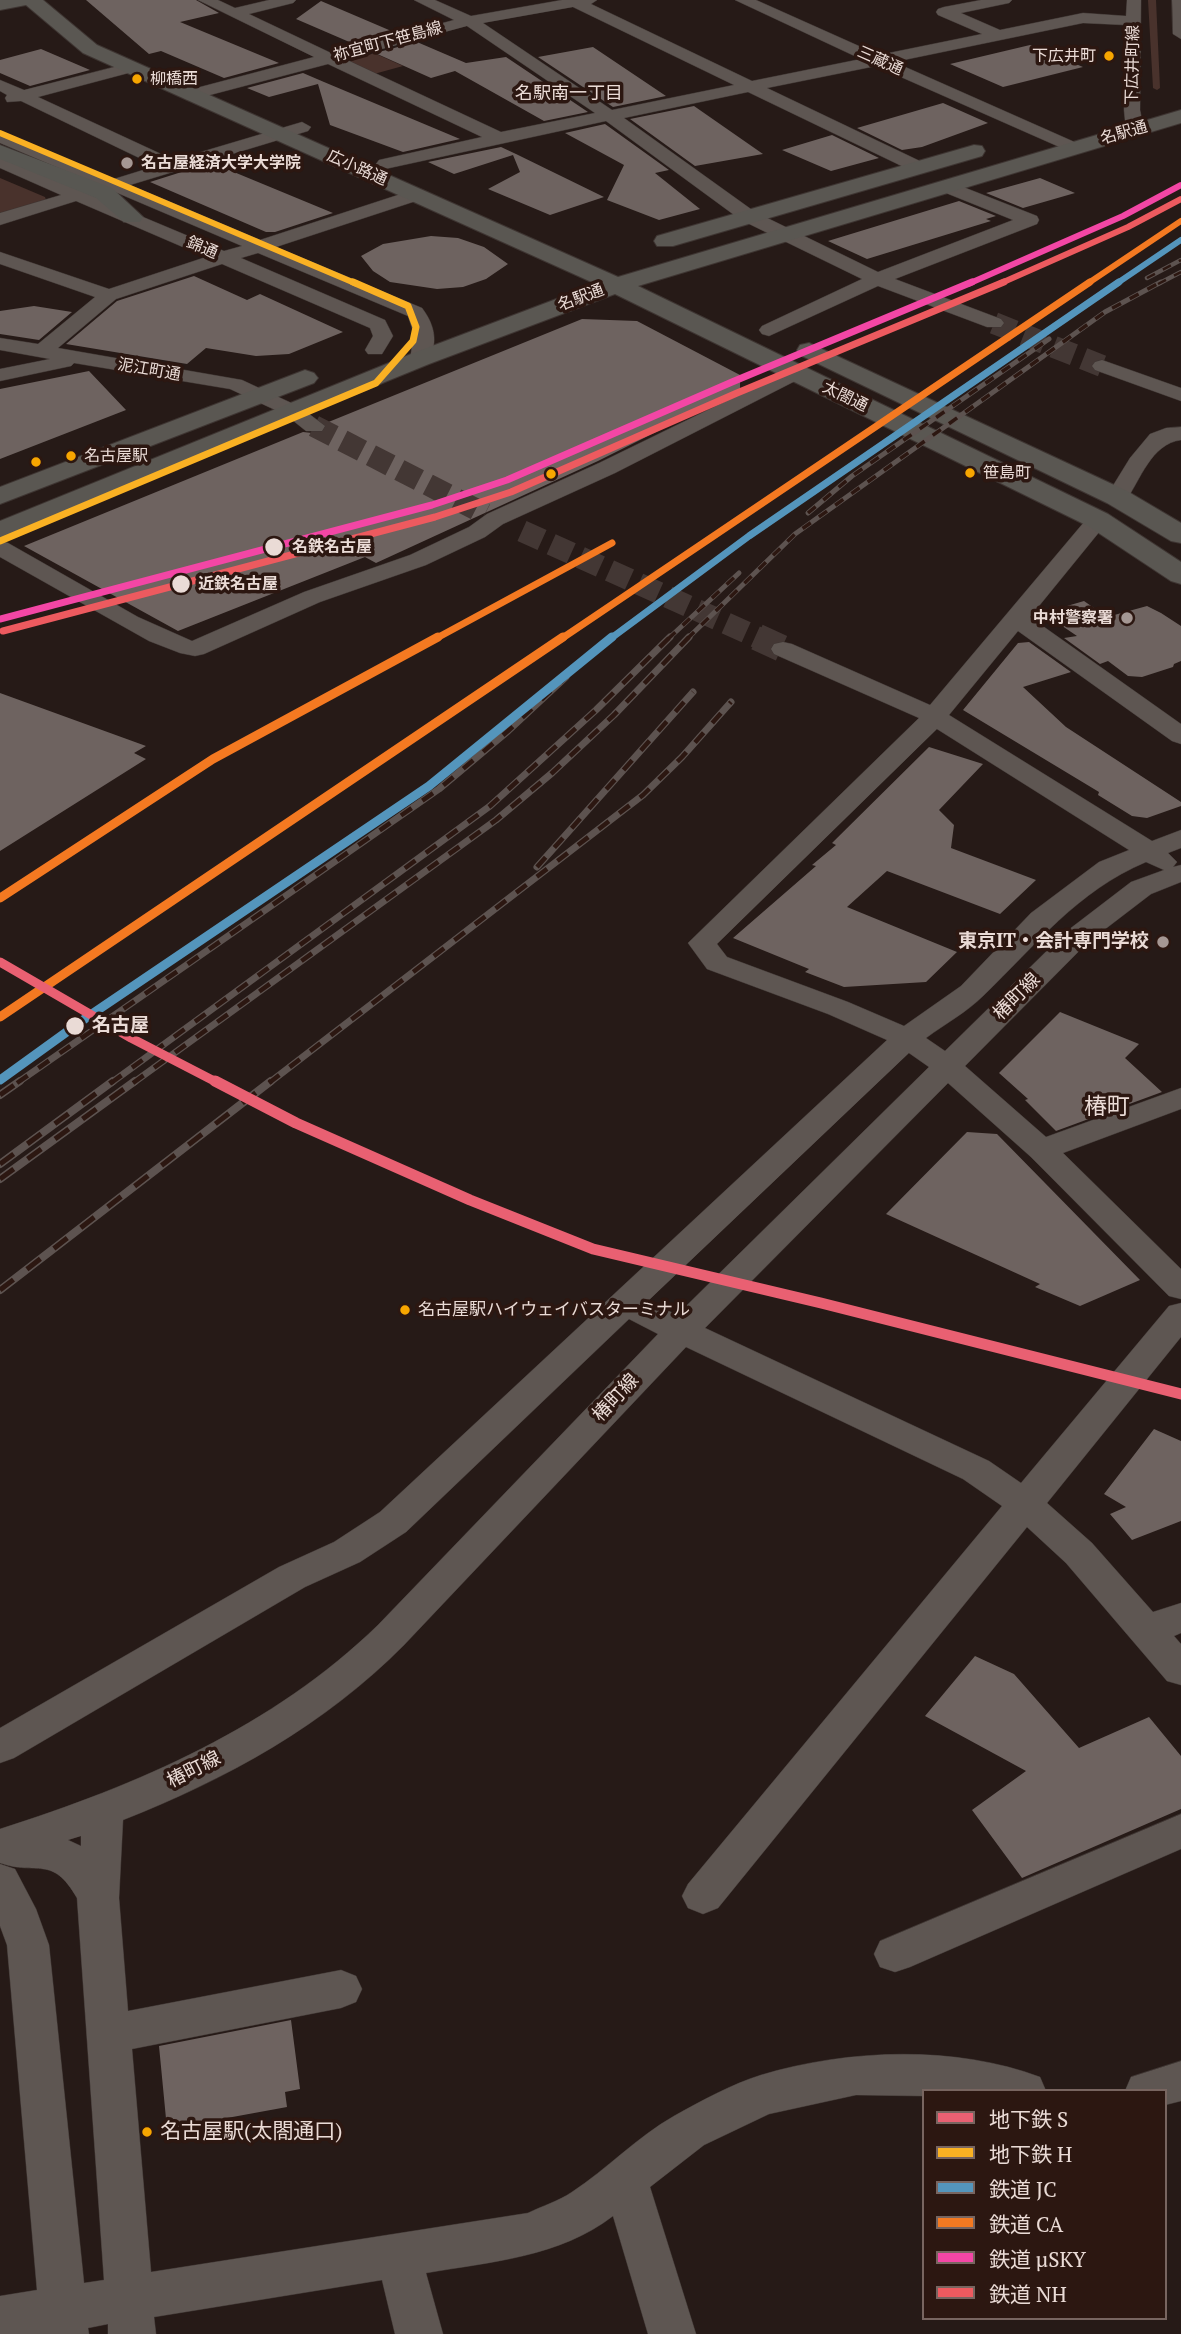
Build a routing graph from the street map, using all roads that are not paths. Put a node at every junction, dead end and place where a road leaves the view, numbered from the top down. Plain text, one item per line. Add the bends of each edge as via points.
1 (22, 0) edge
2 (32, 0) edge
3 (62, 0) edge
4 (206, 0) edge
5 (288, 0) edge
6 (422, 0) edge
7 (743, 0) edge
8 (1004, 0) edge
9 (1133, 0) edge
10 (1180, 0) edge
11 (578, 1) edge
12 (0, 4) edge
13 (1062, 7) dead end
14 (234, 13) junction
15 (1083, 18) junction
16 (470, 21) junction
17 (1134, 21) junction
18 (998, 34) junction
19 (1181, 34) edge
20 (327, 58) junction
21 (878, 60) junction
22 (130, 68) junction
23 (0, 85) edge
24 (750, 86) junction
25 (213, 89) junction
26 (21, 94) junction
27 (191, 95) junction
28 (0, 104) edge
29 (1180, 109) edge
30 (609, 115) junction
31 (1106, 116) dead end
32 (1134, 120) junction
33 (1066, 126) dead end
34 (302, 127) junction
35 (1040, 133) junction
36 (279, 134) junction
37 (0, 137) edge
38 (499, 138) junction
39 (1073, 148) junction
40 (0, 150) edge
41 (385, 164) junction
42 (171, 166) junction
43 (918, 167) junction
44 (6, 168) edge
45 (115, 184) junction
46 (74, 186) junction
47 (947, 187) junction
48 (416, 195) junction
49 (748, 216) junction
50 (132, 218) joint
51 (0, 219) edge
52 (787, 234) junction
53 (258, 246) junction
54 (645, 248) dead end
55 (223, 257) junction
56 (0, 258) edge
57 (610, 259) junction
58 (582, 270) junction
59 (648, 274) junction
60 (877, 279) junction
61 (548, 283) dead end
62 (616, 285) junction
63 (692, 294) dead end
64 (109, 295) junction
65 (450, 321) dead end
66 (994, 323) tunnel mouth
67 (758, 325) joint
68 (425, 330) junction
69 (0, 344) edge
70 (42, 351) junction
71 (366, 354) joint
72 (83, 359) junction
73 (420, 359) junction
74 (1102, 366) tunnel mouth
75 (322, 371) dead end
76 (796, 373) junction
77 (0, 375) edge
78 (262, 395) junction
79 (1181, 397) edge
80 (303, 419) junction
81 (1176, 437) edge
82 (0, 496) edge
83 (1117, 498) junction
84 (490, 516) junction
85 (1098, 520) junction
86 (0, 531) edge
87 (522, 531) tunnel mouth
88 (1181, 535) edge
89 (0, 548) edge
90 (1181, 575) edge
91 (1015, 618) junction
92 (783, 649) tunnel mouth
93 (932, 716) junction
94 (1181, 736) edge
95 (1181, 838) edge
96 (1148, 850) junction
97 (1180, 874) edge
98 (907, 1038) junction
99 (948, 1067) junction
100 (1181, 1098) edge
101 (1042, 1150) junction
102 (1181, 1288) edge
103 (625, 1304) junction
104 (1181, 1314) edge
105 (681, 1330) junction
106 (1025, 1504) junction
107 (1164, 1623) edge
108 (1181, 1670) edge
109 (0, 1747) edge
110 (103, 1811) junction
111 (1181, 1831) edge
112 (0, 1848) edge
113 (0, 1881) edge
114 (704, 1896) dead end
115 (98, 1898) junction
116 (895, 1954) dead end
117 (341, 1989) dead end
118 (110, 2034) junction
119 (1181, 2081) edge
120 (1018, 2089) edge
121 (1154, 2089) edge
122 (624, 2178) junction
123 (399, 2257) junction
124 (131, 2317) edge
125 (0, 2319) edge
126 (64, 2322) edge
127 (419, 2334) edge
128 (672, 2334) edge

1 - 12 main road
2 - 22 main road, 広小路通 via 90,49
3 - 25 main road, 広小路通 via 113,44
4 - 14 street
5 - 14 street
6 - 16 street
7 - 21 street, 三蔵通
8 - 18 street via 944,12
9 - 17 street, 下広井町線
10 - 19 street
11 - 16 street, 祢宜町下笹島線
11 - 24 street
13 - 15 street
14 - 20 street
15 - 17 street
15 - 18 street
16 - 20 street, 祢宜町下笹島線
16 - 30 street
17 - 32 street, 下広井町線
18 - 21 street
20 - 25 street, 祢宜町下笹島線
20 - 38 street
21 - 24 street
21 - 35 street, 三蔵通
22 - 26 street
22 - 27 main road, 広小路通
23 - 26 street
24 - 30 street
24 - 43 street
25 - 27 street, 祢宜町下笹島線
25 - 34 main road, 広小路通
26 - 28 street
26 - 42 street
27 - 36 main road, 広小路通
29 - 32 main road, 名駅通
30 - 38 street
30 - 49 street
31 - 32 main road, 名駅通
32 - 39 main road, 名駅通
33 - 35 main road
34 - 36 street
34 - 41 main road, 広小路通
35 - 39 street, 三蔵通
35 - 43 main road
36 - 42 street
36 - 48 main road, 広小路通
37 - 45 street, 錦通
38 - 41 street
39 - 47 main road, 名駅通
40 - 46 highway
41 - 57 main road, 広小路通
42 - 45 street
43 - 49 main road
44 - 46 street
45 - 53 street, 錦通
46 - 50 highway via 104,193
46 - 51 street
47 - 52 main road, 名駅通
47 - 60 street via 1030,220
48 - 53 street
48 - 58 main road, 広小路通
49 - 52 street
49 - 54 main road
50 - 55 street, 錦通
52 - 59 main road, 名駅通
52 - 60 street
53 - 55 street
53 - 68 street, 錦通 via 415,312
55 - 64 street
55 - 71 street, 錦通 via 378,324 383,336
56 - 64 street
57 - 58 main road, 名駅通
57 - 59 main road
58 - 61 main road, 名駅通
58 - 62 main road, 広小路通
59 - 62 main road, 名駅通
59 - 63 main road
60 - 66 street
60 - 67 street
62 - 73 main road, 名駅通
62 - 76 main road, 太閤通
64 - 70 street
65 - 68 main road
67 - 83 main road, 太閤通
68 - 71 main road
68 - 73 street
69 - 70 street, 泥江町通
70 - 72 street, 泥江町通
72 - 77 street
72 - 78 street, 泥江町通 via 235,384
73 - 80 main road, 名駅通
74 - 79 street
75 - 78 main road
76 - 84 street via 607,468
76 - 85 main road, 太閤通
78 - 80 street, 泥江町通
78 - 82 main road
79 - 81 street via 1164,428
80 - 86 main road, 名駅通
81 - 83 street via 1157,440
83 - 88 main road, 太閤通
84 - 87 street
84 - 89 street via 477,532 418,560 312,597 195,649 181,648
85 - 90 main road, 太閤通
85 - 91 street
91 - 93 street
91 - 94 street
92 - 93 street
93 - 96 street
93 - 98 street via 921,732 702,943 717,963
95 - 96 street, 椿町線
96 - 97 street
96 - 98 street, 椿町線 via 1109,868 1041,919 971,992
97 - 99 street, 椿町線 via 1141,888 1077,937
98 - 99 street
98 - 103 street, 椿町線
99 - 101 street
99 - 105 street, 椿町線
100 - 101 street
101 - 102 street
103 - 105 street
103 - 109 street, 椿町線 via 393,1522
104 - 106 street
105 - 106 street via 976,1470
105 - 110 street, 椿町線 via 391,1635 343,1679 216,1759
106 - 107 street
106 - 114 street
107 - 108 street
110 - 112 street, 椿町線
110 - 115 street
111 - 116 street
112 - 115 street via 55,1853 74,1861 88,1875
113 - 126 street via 28,1945
115 - 118 street
117 - 118 street
118 - 124 street
119 - 121 street
120 - 122 street via 951,2077 856,2075 775,2092 688,2131
122 - 123 street via 586,2209 532,2234
122 - 128 street
123 - 124 street
123 - 127 street
124 - 126 street
125 - 126 street

